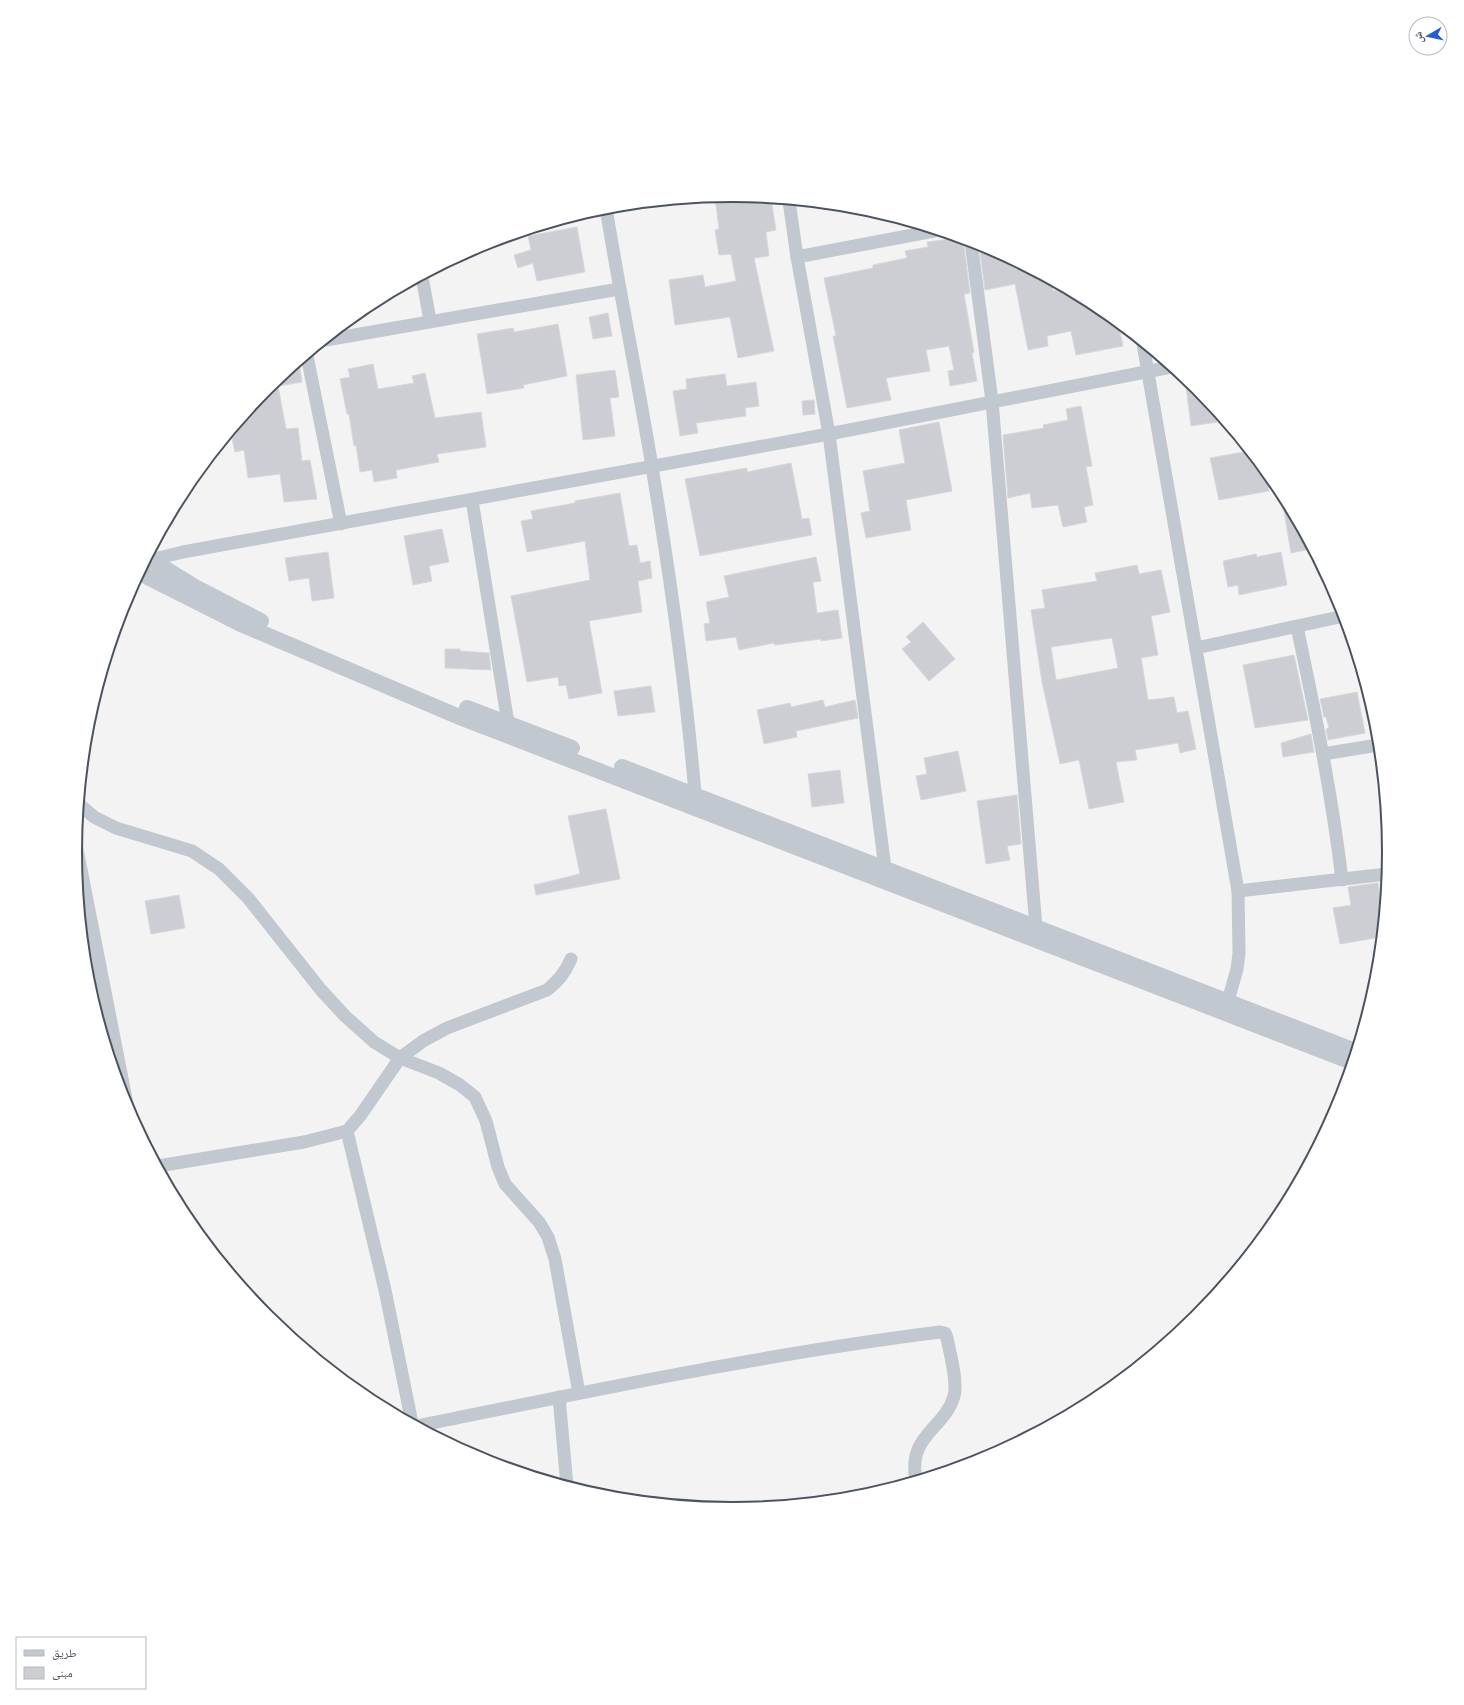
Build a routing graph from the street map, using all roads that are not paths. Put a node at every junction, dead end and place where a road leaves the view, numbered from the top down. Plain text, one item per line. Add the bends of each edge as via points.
1 (790, 205) edge
2 (607, 215) edge
3 (924, 232) edge
4 (972, 249) edge
5 (797, 257) junction
6 (423, 282) edge
7 (619, 289) junction
8 (430, 320) junction
9 (334, 338) edge
10 (1144, 350) edge
11 (308, 360) edge
12 (1165, 368) edge
13 (1148, 371) junction
14 (992, 401) junction
15 (829, 434) junction
16 (652, 466) junction
17 (472, 500) junction
18 (341, 524) junction
19 (152, 560) edge
20 (150, 563) edge
21 (144, 575) edge
22 (1338, 617) edge
23 (1297, 627) junction
24 (1196, 648) junction
25 (508, 723) junction
26 (1373, 746) edge
27 (1323, 754) junction
28 (695, 794) junction
29 (83, 808) edge
30 (885, 868) junction
31 (1381, 875) edge
32 (83, 878) edge
33 (1342, 880) junction
34 (1238, 892) junction
35 (1036, 927) junction
36 (570, 959) dead end
37 (1109, 962) junction
38 (100, 968) junction
39 (94, 980) edge
40 (1228, 1001) junction
41 (1351, 1050) edge
42 (400, 1058) junction
43 (1348, 1060) edge
44 (121, 1075) edge
45 (347, 1131) junction
46 (163, 1165) edge
47 (579, 1393) junction
48 (559, 1397) junction
49 (411, 1417) edge
50 (425, 1424) edge
51 (916, 1475) edge
52 (567, 1481) edge

1 - 5 street
2 - 7 street
3 - 5 street
4 - 14 street
5 - 15 street
6 - 8 street
7 - 8 street
7 - 16 street
8 - 9 street
10 - 13 street
11 - 18 street
12 - 13 street
13 - 14 street
13 - 24 street
14 - 15 street
14 - 35 street
15 - 16 street
15 - 30 street
16 - 17 street
16 - 28 street via 679,649
17 - 18 street
17 - 25 street
18 - 19 street
20 - 25 street via 245,614 352,662
21 - 37 street via 242,625 457,716
22 - 23 street
23 - 24 street
23 - 27 street
24 - 34 street
25 - 28 street
26 - 27 street
27 - 33 street
28 - 30 street
29 - 42 street via 94,817 116,828 192,851 219,869 248,898 321,990 345,1016 374,1042
30 - 35 street
31 - 33 street
32 - 38 street
33 - 34 street
34 - 40 street via 1239,953
35 - 37 street
36 - 42 street via 557,982 546,990 447,1028
37 - 40 street
37 - 43 street
38 - 39 street
38 - 44 street
40 - 41 street
42 - 45 street
42 - 47 street via 439,1073 475,1097 486,1121 505,1184 539,1222 548,1237 555,1259
45 - 46 street via 304,1142
45 - 49 street via 385,1290
47 - 48 street
47 - 51 street via 870,1341 945,1333 955,1394 952,1405 922,1440 916,1456
48 - 50 street
48 - 52 street

